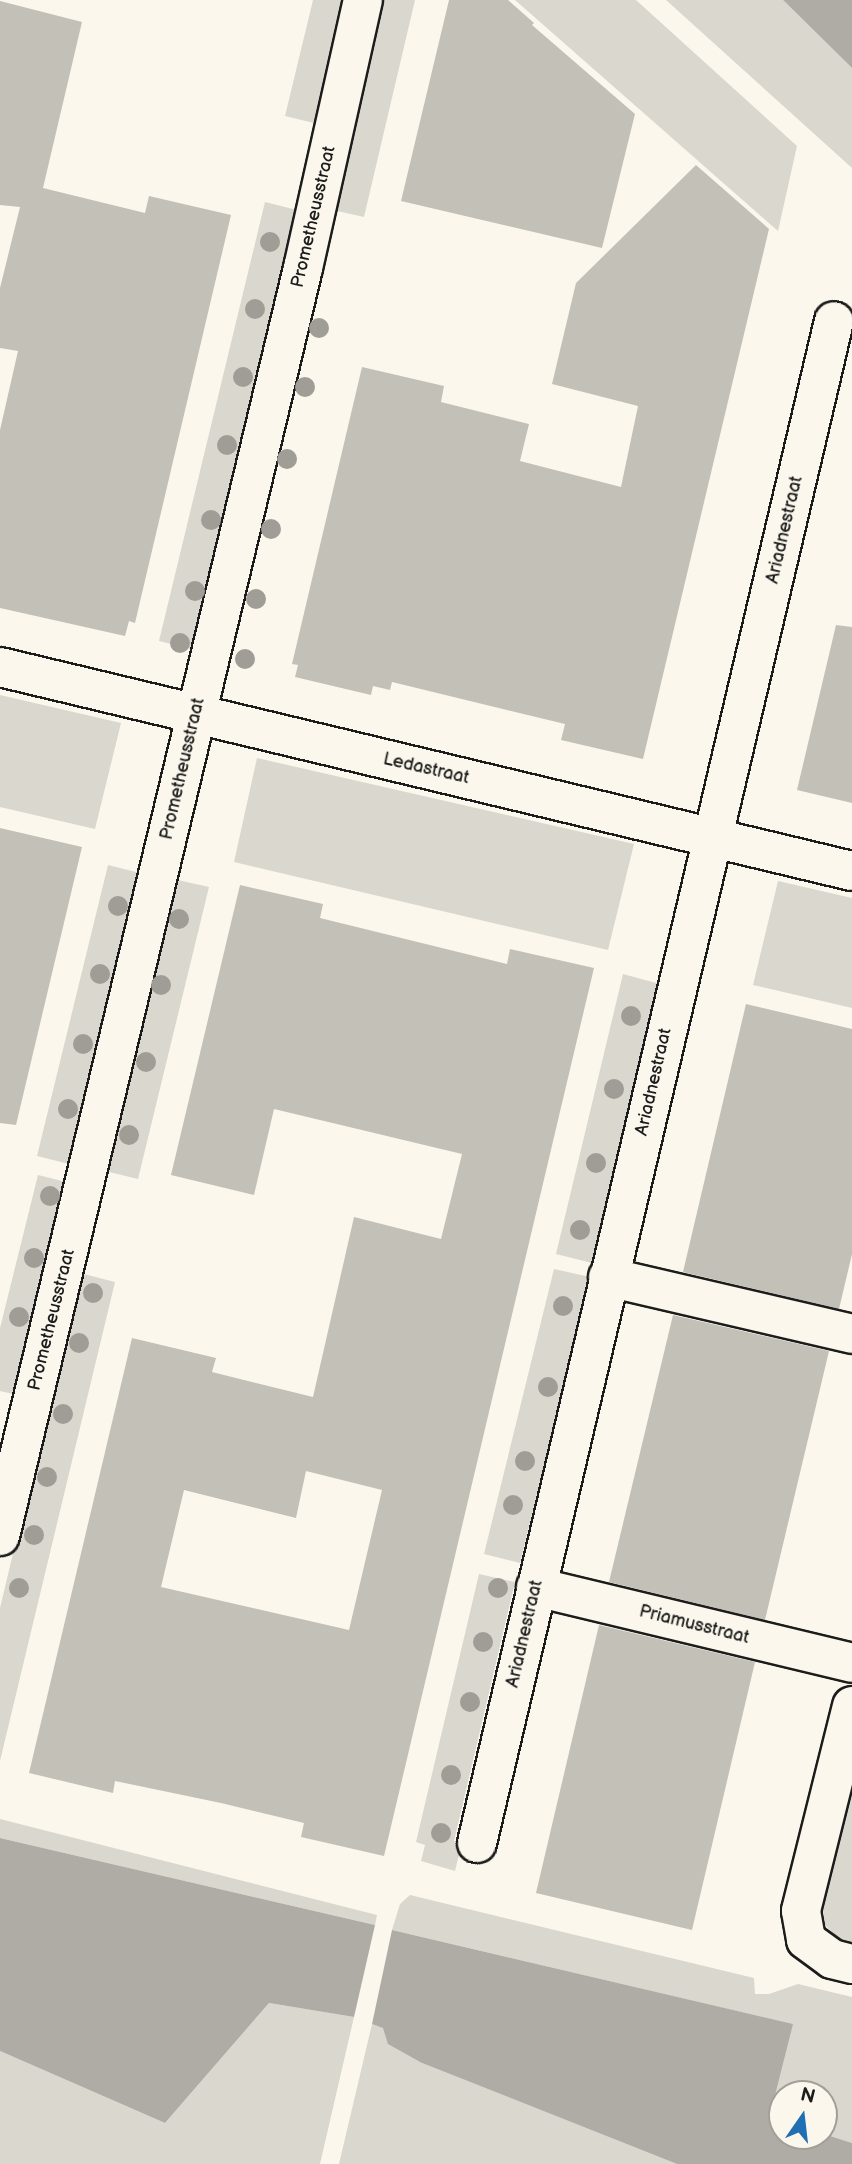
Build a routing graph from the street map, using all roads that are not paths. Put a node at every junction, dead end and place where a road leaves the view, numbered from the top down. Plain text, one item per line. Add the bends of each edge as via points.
1 (363, 0) edge
2 (834, 321) dead end
3 (0, 667) edge
4 (196, 714) junction
5 (712, 837) junction
6 (852, 871) edge
7 (608, 1277) junction
8 (852, 1334) edge
9 (0, 1536) edge
10 (536, 1587) junction
11 (852, 1663) edge
12 (852, 1706) edge
13 (477, 1843) dead end
14 (852, 1964) edge

1 - 4 street, Prometheusstraat
2 - 5 street, Ariadnestraat
3 - 4 street, Ledastraat
4 - 5 street, Ledastraat
4 - 9 street, Prometheusstraat
5 - 6 street, Ledastraat
5 - 7 street, Ariadnestraat
7 - 8 street
7 - 10 street, Ariadnestraat
10 - 11 street, Priamusstraat
10 - 13 street, Ariadnestraat
12 - 14 street via 801,1911 806,1940 832,1959

